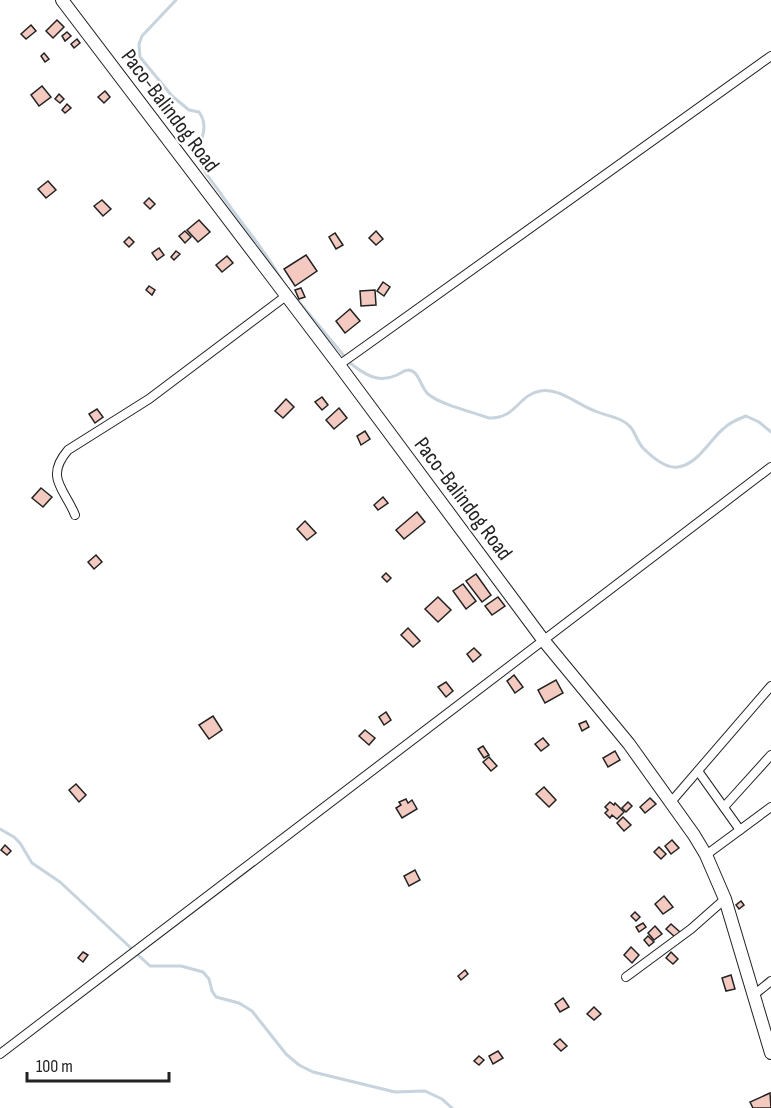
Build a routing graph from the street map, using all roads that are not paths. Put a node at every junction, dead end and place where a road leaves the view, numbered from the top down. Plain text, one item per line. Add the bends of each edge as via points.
1 (62, 0) edge
2 (771, 56) edge
3 (286, 296) junction
4 (339, 365) junction
5 (771, 467) edge
6 (75, 515) dead end
7 (544, 640) junction
8 (771, 686) edge
9 (771, 754) edge
10 (698, 771) junction
11 (671, 802) junction
12 (724, 807) junction
13 (771, 807) edge
14 (740, 830) junction
15 (706, 855) junction
16 (725, 899) junction
17 (626, 977) dead end
18 (771, 981) edge
19 (754, 994) junction
20 (771, 1053) edge
21 (0, 1054) edge

1 - 3 street, Paco-Balindog Road
2 - 4 street
3 - 4 street, Paco-Balindog Road
3 - 6 street via 149,399 68,450 57,468 56,479
4 - 7 street, Paco-Balindog Road
5 - 7 street
7 - 11 street, Paco-Balindog Road
7 - 21 street
8 - 10 street
9 - 12 street
10 - 11 street
10 - 12 street
11 - 15 street, Paco-Balindog Road
12 - 14 street
13 - 14 street
14 - 15 street
15 - 16 street, Paco-Balindog Road
16 - 17 street
16 - 19 street, Paco-Balindog Road
18 - 19 street
19 - 20 street, Paco-Balindog Road

